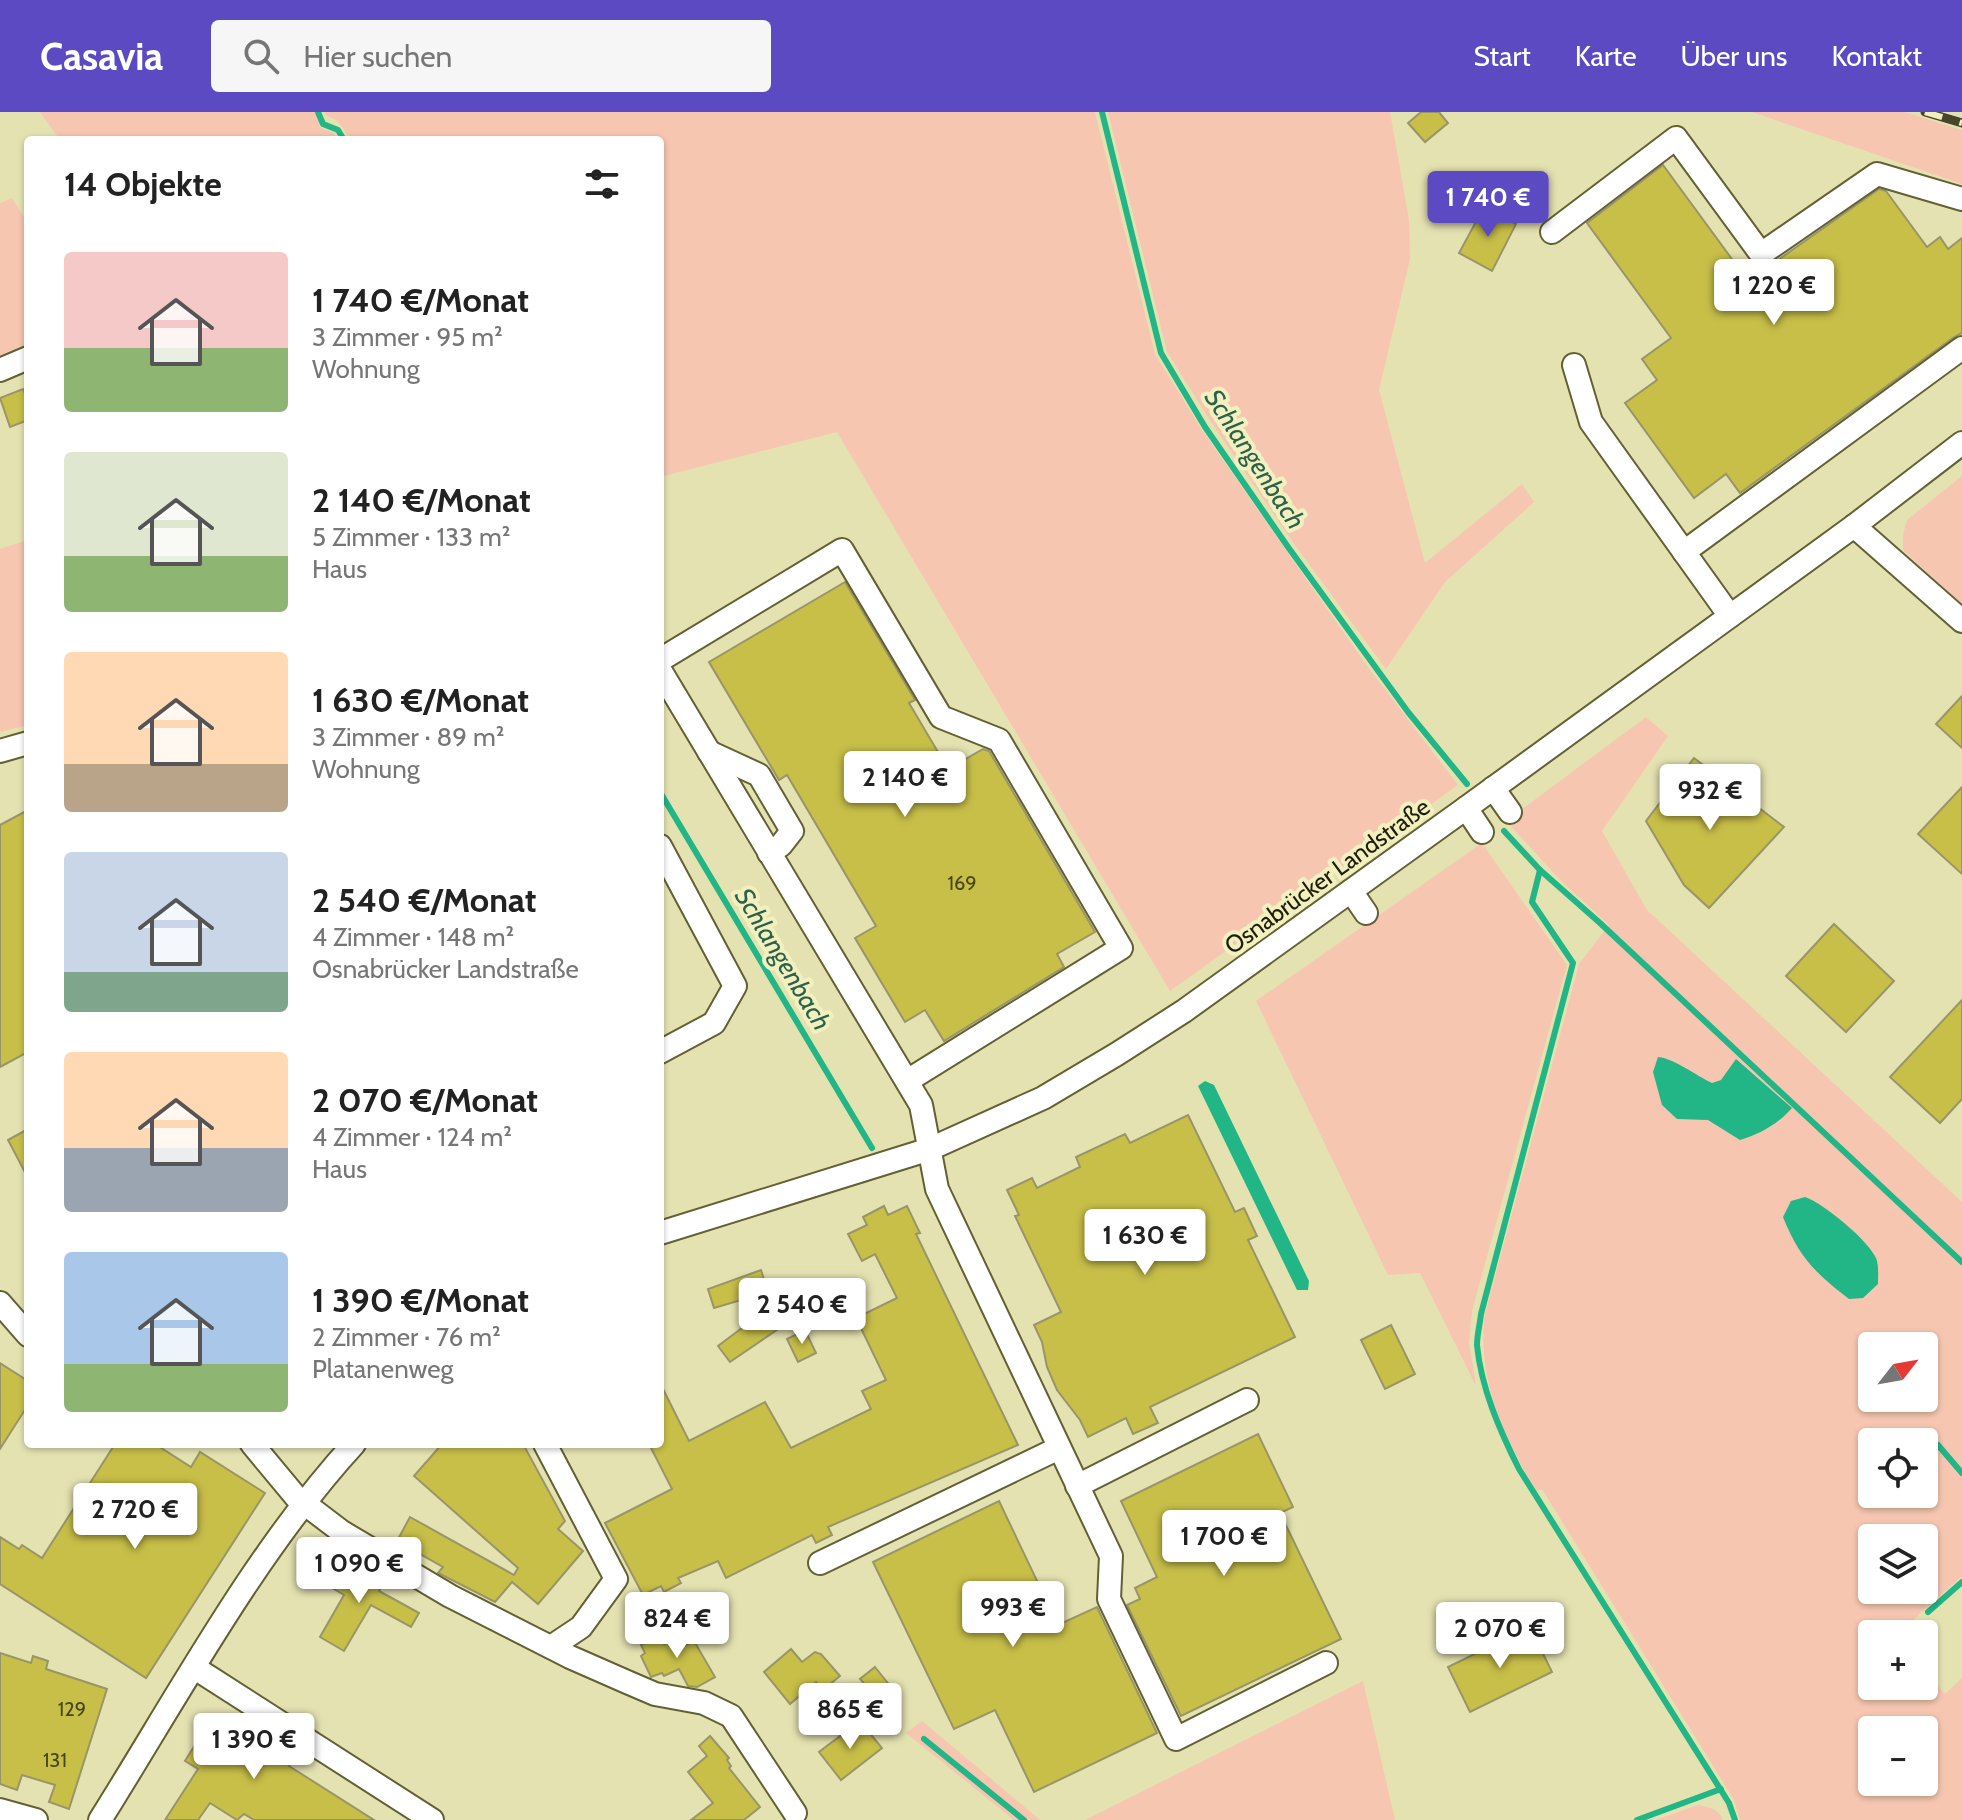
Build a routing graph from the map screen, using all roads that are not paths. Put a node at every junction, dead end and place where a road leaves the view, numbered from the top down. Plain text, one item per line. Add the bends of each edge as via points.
1 (1962, 199) edge
2 (1552, 232) dead end
3 (1962, 348) edge
4 (24, 360) edge
5 (1574, 365) dead end
6 (0, 370) edge
7 (1962, 443) edge
8 (1854, 526) junction
9 (1684, 552) junction
10 (1730, 616) junction
11 (1962, 621) edge
12 (664, 658) edge
13 (664, 677) edge
14 (24, 744) edge
15 (0, 751) edge
16 (709, 752) junction
17 (1493, 788) junction
18 (1466, 808) junction
19 (1510, 812) dead end
20 (1482, 832) dead end
21 (664, 853) edge
22 (769, 853) junction
23 (1351, 891) junction
24 (1366, 913) dead end
25 (664, 1050) edge
26 (907, 1081) junction
27 (930, 1149) junction
28 (664, 1232) edge
29 (0, 1303) edge
30 (24, 1330) edge
31 (1247, 1400) dead end
32 (255, 1448) edge
33 (351, 1448) edge
34 (547, 1448) edge
35 (1059, 1448) junction
36 (1077, 1486) junction
37 (305, 1503) junction
38 (820, 1563) dead end
39 (560, 1652) junction
40 (1326, 1663) dead end
41 (195, 1668) junction
42 (0, 1810) edge
43 (795, 1813) dead end
44 (36, 1820) edge
45 (100, 1820) edge
46 (432, 1820) edge

1 - 2 street via 1877,174 1761,254 1676,138
3 - 9 street
4 - 6 street
5 - 9 street via 1591,422
7 - 8 street, Osnabrücker Landstraße
8 - 10 street, Osnabrücker Landstraße
8 - 11 street
9 - 10 street
10 - 17 street, Osnabrücker Landstraße
12 - 26 street via 842,550 941,717 999,740 1099,909 1121,948
13 - 16 street
14 - 15 street
16 - 22 street
16 - 22 street via 759,775 792,831
17 - 18 street, Osnabrücker Landstraße
17 - 19 street
18 - 20 street
18 - 23 street, Osnabrücker Landstraße
21 - 25 street via 735,986 714,1023
22 - 26 street
23 - 24 street
23 - 27 street, Osnabrücker Landstraße via 1117,1054 1043,1098
26 - 27 street via 921,1105
27 - 28 street, Osnabrücker Landstraße
27 - 35 street via 937,1189
29 - 30 street
31 - 36 street
32 - 37 street
33 - 37 street
34 - 39 street via 616,1579
35 - 36 street
35 - 38 street
36 - 40 street via 1111,1556 1109,1599 1176,1739
37 - 39 street via 342,1532 450,1596
37 - 41 street
39 - 43 street via 655,1694 704,1703 731,1716
41 - 45 street
41 - 46 street
42 - 44 street

